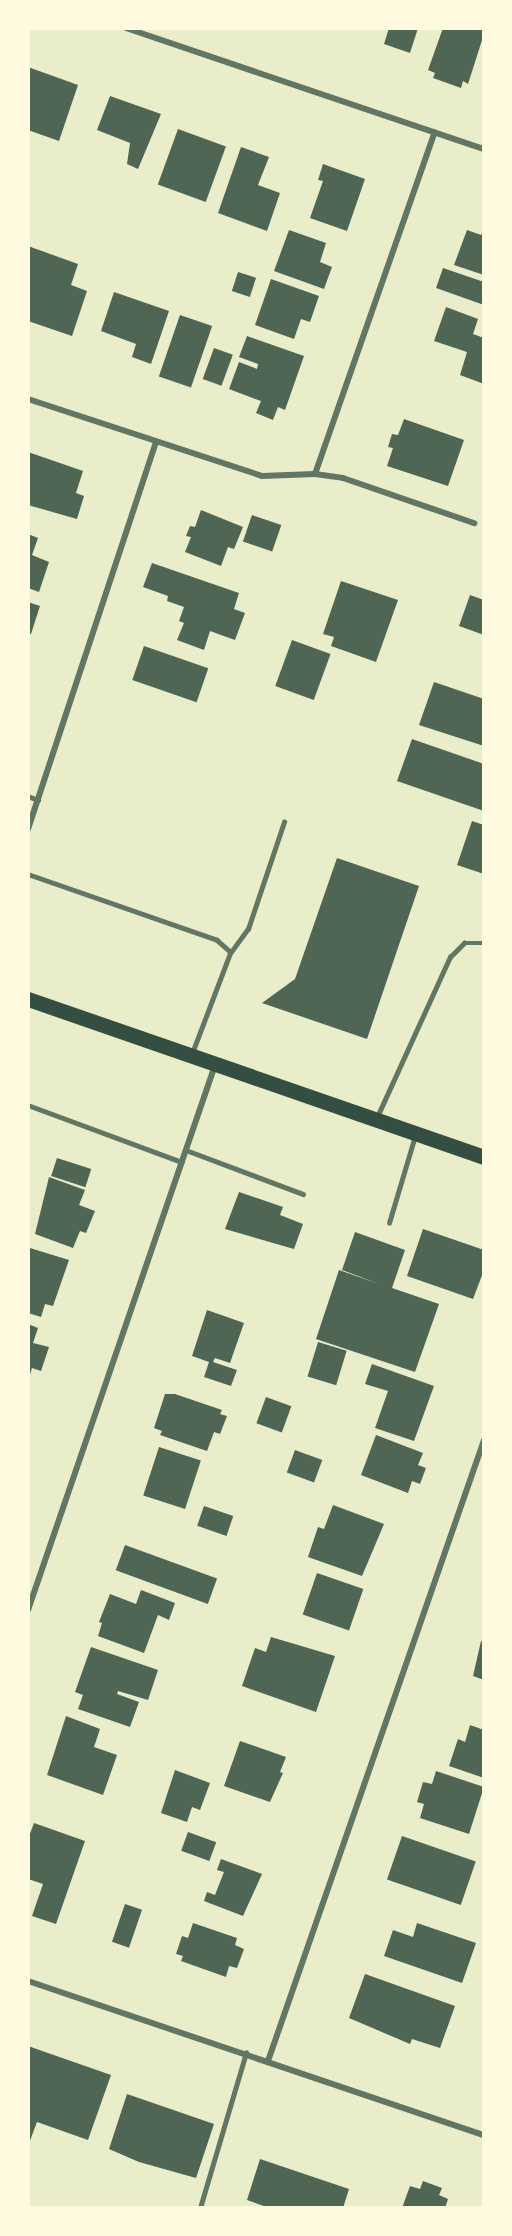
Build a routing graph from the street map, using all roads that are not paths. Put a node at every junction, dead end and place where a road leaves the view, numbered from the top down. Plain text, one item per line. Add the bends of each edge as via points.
1 (126, 28) edge
2 (435, 132) junction
3 (483, 149) edge
4 (28, 399) edge
5 (156, 443) junction
6 (315, 474) junction
7 (474, 524) dead end
8 (28, 796) edge
9 (38, 800) junction
10 (284, 822) dead end
11 (28, 829) edge
12 (28, 874) edge
13 (483, 943) edge
14 (231, 952) junction
15 (28, 999) edge
16 (192, 1054) junction
17 (216, 1063) junction
18 (28, 1105) edge
19 (376, 1119) junction
20 (416, 1133) junction
21 (186, 1150) junction
22 (483, 1157) edge
23 (182, 1162) junction
24 (303, 1194) dead end
25 (388, 1223) dead end
26 (483, 1440) edge
27 (482, 1452) edge
28 (28, 1610) edge
29 (28, 1980) edge
30 (246, 2053) junction
31 (268, 2061) junction
32 (483, 2135) edge
33 (200, 2208) edge

1 - 2 street
2 - 3 street
2 - 6 street
4 - 5 street
5 - 6 street via 262,476
5 - 9 street
6 - 7 street via 343,478
8 - 9 lane
9 - 11 street
10 - 14 lane via 248,929
12 - 14 lane via 217,940
13 - 19 lane via 464,943 450,957
14 - 16 lane
15 - 16 main road
16 - 17 main road
17 - 19 main road
17 - 21 street
18 - 23 lane
19 - 20 main road
20 - 22 main road
20 - 25 lane
21 - 23 street
21 - 24 lane
23 - 28 street
26 - 27 street
27 - 31 street
29 - 30 street
30 - 31 street
30 - 33 lane
31 - 32 street

